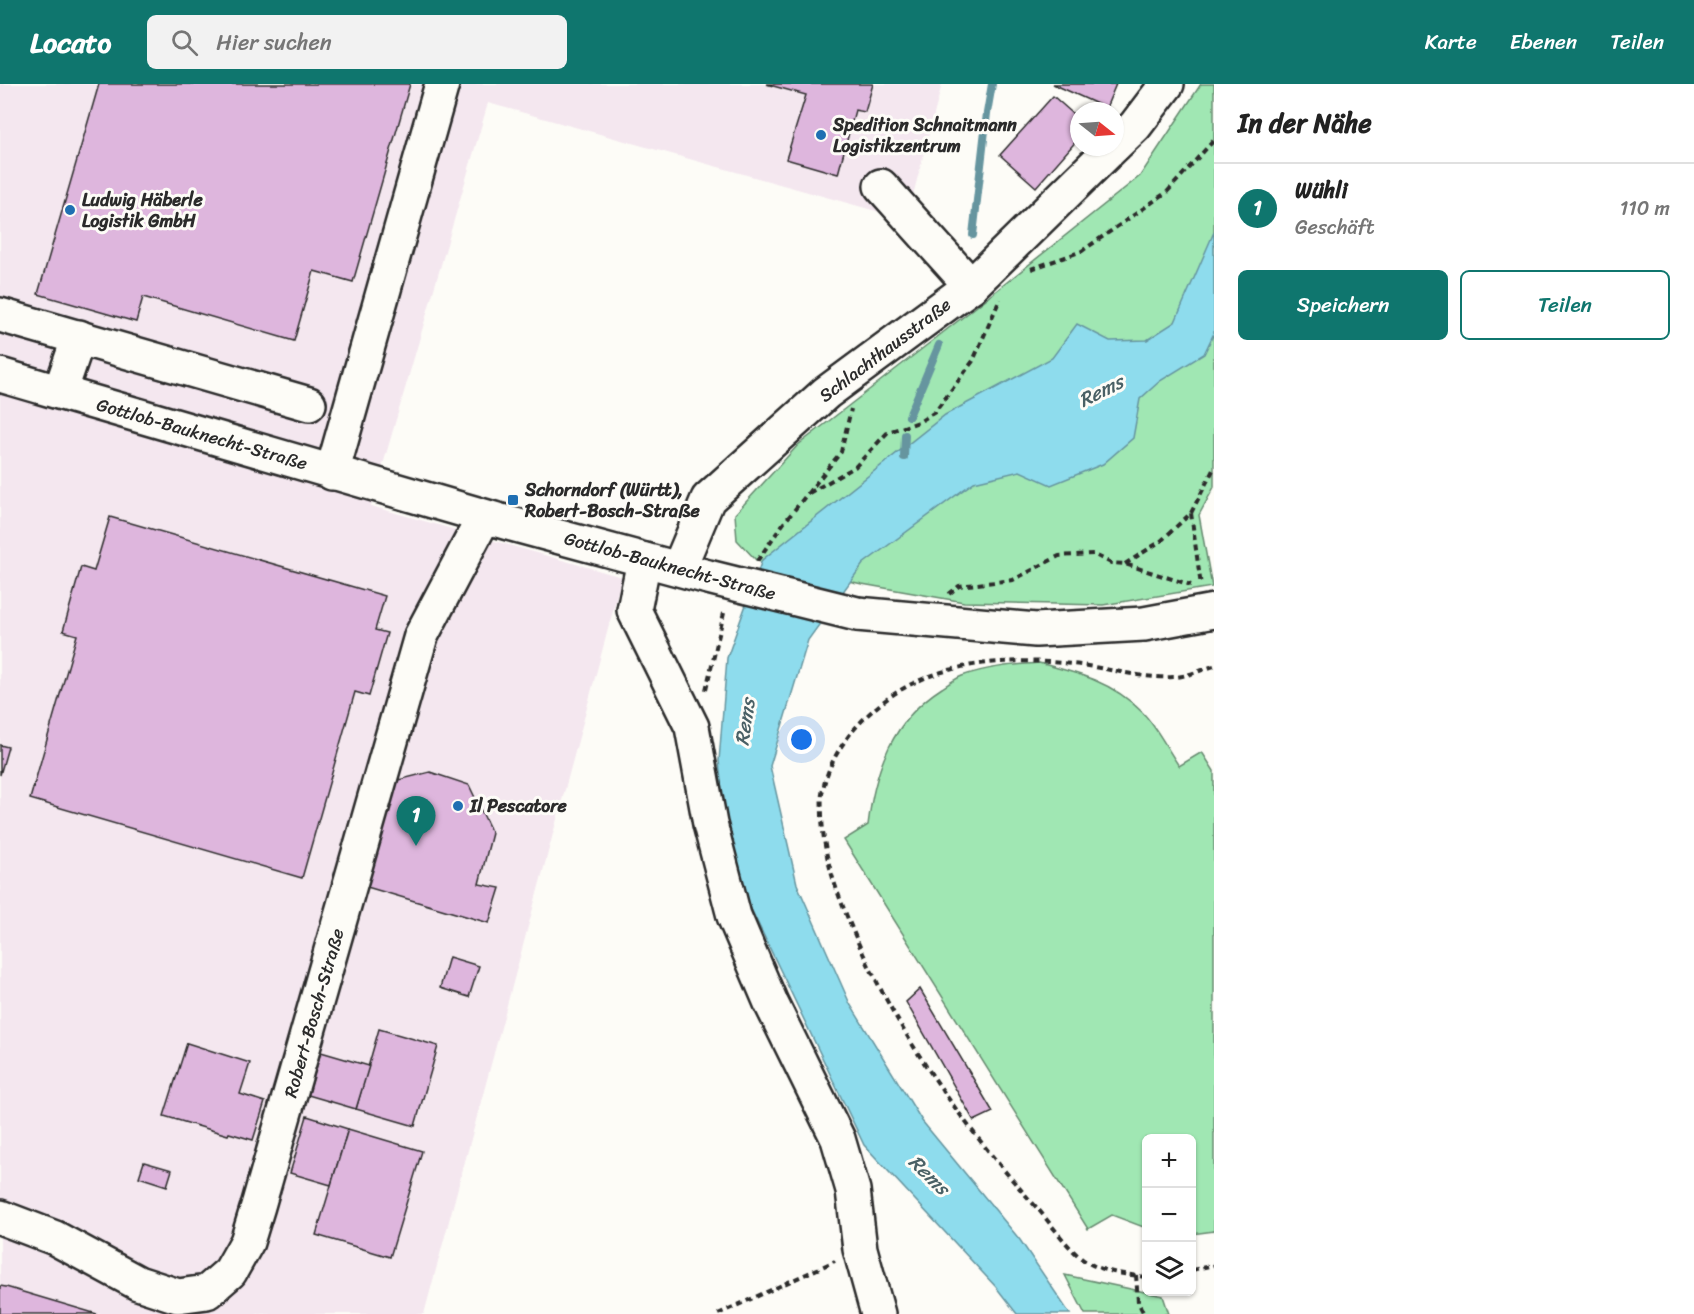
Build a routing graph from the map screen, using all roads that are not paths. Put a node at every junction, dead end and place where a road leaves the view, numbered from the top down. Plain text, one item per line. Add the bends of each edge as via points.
1 (442, 84) edge
2 (1167, 84) edge
3 (1124, 136) edge
4 (1104, 156) edge
5 (881, 186) dead end
6 (971, 286) junction
7 (0, 315) edge
8 (79, 337) junction
9 (0, 375) edge
10 (60, 392) junction
11 (309, 404) dead end
12 (332, 473) junction
13 (484, 517) junction
14 (644, 560) junction
15 (693, 572) junction
16 (1214, 611) edge
17 (0, 1217) edge
18 (878, 1314) edge

1 - 12 street
2 - 3 street, Schlachthausstraße
4 - 6 street, Schlachthausstraße
5 - 6 street
6 - 15 street, Schlachthausstraße via 826,393 708,499
7 - 8 street
8 - 10 street
8 - 11 street
9 - 10 street, Gottlob-Bauknecht-Straße
10 - 12 street, Gottlob-Bauknecht-Straße
12 - 13 street, Gottlob-Bauknecht-Straße
13 - 14 street, Gottlob-Bauknecht-Straße
13 - 17 street, Robert-Bosch-Straße via 421,636 258,1206 247,1242 230,1272 207,1292 178,1296 138,1283 55,1238
14 - 15 street, Gottlob-Bauknecht-Straße
14 - 18 street via 634,610 692,727 710,824 734,916 771,1003 838,1139 853,1190 860,1249
15 - 16 street, Gottlob-Bauknecht-Straße, bridge via 857,614 1036,630 1144,624

